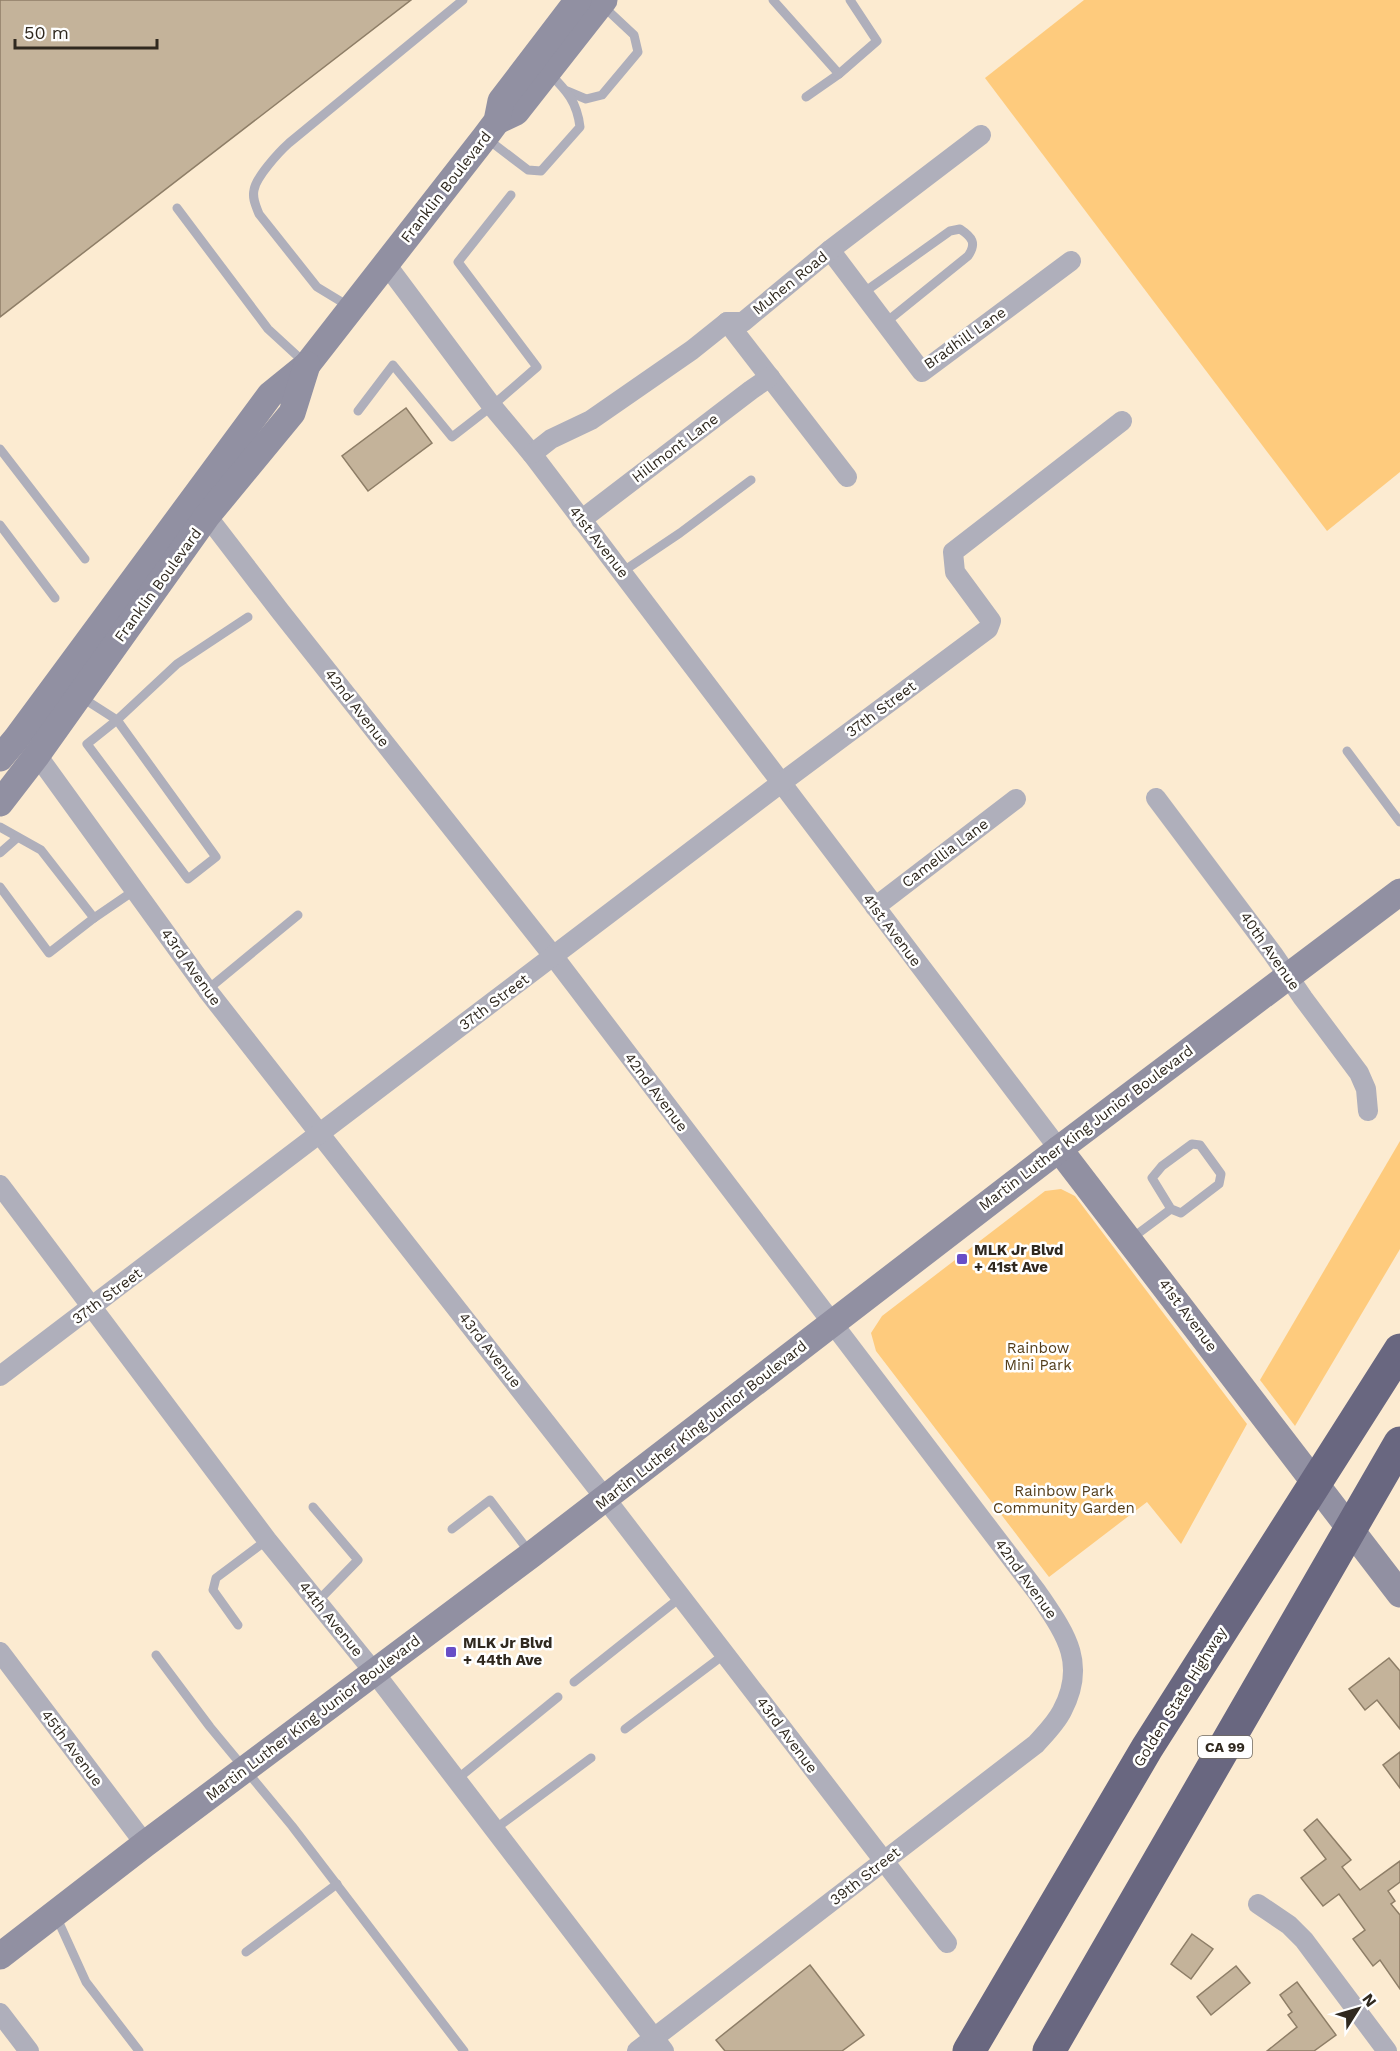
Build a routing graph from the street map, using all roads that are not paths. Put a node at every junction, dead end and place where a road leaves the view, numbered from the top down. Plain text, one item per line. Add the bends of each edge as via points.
1 (463, 0) edge
2 (773, 0) edge
3 (850, 0) edge
4 (594, 2) edge
5 (548, 73) junction
6 (839, 74) junction
7 (567, 91) junction
8 (807, 97) dead end
9 (491, 129) junction
10 (981, 135) dead end
11 (511, 195) dead end
12 (177, 208) dead end
13 (830, 250) junction
14 (1071, 261) dead end
15 (386, 264) junction
16 (863, 293) junction
17 (351, 309) junction
18 (727, 322) junction
19 (885, 323) junction
20 (307, 365) junction
21 (770, 377) junction
22 (492, 406) junction
23 (358, 411) dead end
24 (1122, 421) dead end
25 (0, 449) edge
26 (532, 454) junction
27 (847, 477) dead end
28 (751, 480) dead end
29 (207, 516) junction
30 (581, 520) junction
31 (0, 525) edge
32 (85, 559) dead end
33 (622, 572) junction
34 (55, 598) dead end
35 (248, 617) dead end
36 (79, 696) junction
37 (117, 720) junction
38 (1347, 750) dead end
39 (37, 755) junction
40 (0, 758) edge
41 (781, 783) junction
42 (1156, 798) dead end
43 (1016, 799) dead end
44 (0, 803) edge
45 (1400, 822) edge
46 (0, 827) edge
47 (17, 838) junction
48 (0, 854) edge
49 (0, 887) edge
50 (135, 890) junction
51 (1400, 892) edge
52 (874, 907) junction
53 (298, 915) dead end
54 (94, 918) junction
55 (554, 957) junction
56 (1287, 975) junction
57 (207, 990) junction
58 (1368, 1111) dead end
59 (320, 1134) junction
60 (1059, 1149) junction
61 (0, 1185) edge
62 (1171, 1209) junction
63 (1130, 1239) junction
64 (91, 1308) junction
65 (832, 1323) junction
66 (1400, 1350) edge
67 (0, 1376) edge
68 (1400, 1443) edge
69 (606, 1498) junction
70 (313, 1507) dead end
71 (452, 1529) dead end
72 (267, 1540) junction
73 (531, 1555) junction
74 (1400, 1594) edge
75 (681, 1597) junction
76 (316, 1602) junction
77 (238, 1625) dead end
78 (0, 1652) edge
79 (725, 1654) junction
80 (156, 1655) dead end
81 (374, 1672) junction
82 (574, 1682) dead end
83 (1073, 1683) joint
84 (558, 1697) dead end
85 (626, 1729) dead end
86 (591, 1758) dead end
87 (244, 1770) junction
88 (456, 1780) junction
89 (495, 1829) junction
90 (145, 1844) junction
91 (883, 1862) junction
92 (337, 1884) junction
93 (1258, 1904) dead end
94 (55, 1913) junction
95 (946, 1943) dead end
96 (246, 1952) dead end
97 (0, 1956) edge
98 (0, 2013) edge
99 (986, 2023) junction
100 (659, 2044) edge
101 (1400, 2044) edge
102 (29, 2051) edge
103 (139, 2051) edge
104 (464, 2051) edge
105 (637, 2051) edge
106 (963, 2051) edge
107 (969, 2051) edge
108 (1049, 2051) edge
109 (1389, 2051) edge

1 - 17 lane via 289,143 275,156 254,188 259,214 317,287
2 - 6 lane
3 - 6 lane via 878,41
4 - 5 street, Franklin Boulevard
4 - 7 lane via 634,35 638,52 602,95 586,99
4 - 9 street, Franklin Boulevard via 501,100
5 - 7 lane
5 - 9 street, Franklin Boulevard via 516,112
6 - 8 lane
7 - 9 lane via 580,127 541,171 528,170
9 - 15 street, Franklin Boulevard
10 - 13 street, Muhen Road
11 - 22 lane via 458,262 537,367
12 - 20 lane via 268,329
13 - 16 street, Bradhill Lane
13 - 18 street, Muhen Road via 743,322
14 - 19 street, Bradhill Lane via 922,372
15 - 17 street, Franklin Boulevard
15 - 22 street, 41st Avenue
16 - 19 street, Bradhill Lane
16 - 19 lane via 950,231 960,229 969,235 973,248 969,256
17 - 20 street, Franklin Boulevard
18 - 21 street
18 - 26 street, Muhen Road via 591,420 550,440
20 - 29 street, Franklin Boulevard via 292,413
20 - 40 street, Franklin Boulevard via 270,395
21 - 27 street
21 - 30 street, Hillmont Lane
22 - 23 lane via 452,437 393,365
22 - 26 street, 41st Avenue
24 - 41 street, 37th Street via 952,552 955,572 991,621 988,629
25 - 32 lane
26 - 30 street, 41st Avenue
28 - 33 lane
29 - 36 street, Franklin Boulevard
29 - 55 street, 42nd Avenue
30 - 33 street, 41st Avenue
31 - 34 lane
33 - 41 street, 41st Avenue
35 - 37 lane via 177,664
36 - 37 lane
36 - 39 street, Franklin Boulevard
37 - 37 lane via 216,857 188,879 87,744
38 - 45 lane
39 - 44 street, Franklin Boulevard
39 - 50 street, 43rd Avenue
41 - 52 street, 41st Avenue
41 - 55 street, 37th Street
42 - 56 street, 40th Avenue
43 - 52 street, Camellia Lane
46 - 47 lane
47 - 48 lane
47 - 54 lane via 41,850
49 - 54 lane via 49,953
50 - 54 lane
50 - 57 street, 43rd Avenue
51 - 56 street, Martin Luther King Junior Boulevard
52 - 60 street, 41st Avenue
53 - 57 lane
55 - 59 street, 37th Street
55 - 65 street, 42nd Avenue
56 - 58 street, 40th Avenue via 1359,1073 1366,1089
56 - 60 street, Martin Luther King Junior Boulevard
57 - 59 street, 43rd Avenue
59 - 64 street, 37th Street
59 - 69 street, 43rd Avenue
60 - 63 street, 41st Avenue
60 - 65 street, Martin Luther King Junior Boulevard
61 - 64 street, 44th Avenue
62 - 62 lane via 1152,1178 1192,1144 1200,1145 1221,1173 1219,1184 1181,1213
62 - 63 lane
63 - 74 street, 41st Avenue
64 - 67 street, 37th Street
64 - 72 street, 44th Avenue
65 - 69 street, Martin Luther King Junior Boulevard
65 - 83 street, 42nd Avenue via 1037,1592 1073,1655
66 - 99 highway, Golden State Highway via 1147,1748
68 - 108 highway, CA 99
69 - 73 street, Martin Luther King Junior Boulevard
69 - 75 street, 43rd Avenue
70 - 76 lane via 358,1560
71 - 73 lane via 490,1500
72 - 76 street, 44th Avenue
72 - 77 lane via 216,1578 213,1590
73 - 81 street, Martin Luther King Junior Boulevard
75 - 79 street, 43rd Avenue
75 - 82 lane
76 - 81 street, 44th Avenue
78 - 90 street, 45th Avenue
79 - 85 lane
79 - 91 street, 43rd Avenue
80 - 87 lane
81 - 87 street, Martin Luther King Junior Boulevard
81 - 88 street, 44th Avenue
83 - 91 street, 39th Street via 1062,1712 1036,1744
84 - 88 lane
86 - 89 lane
87 - 90 street, Martin Luther King Junior Boulevard
87 - 92 lane
88 - 89 street, 44th Avenue
89 - 100 street, 44th Avenue
90 - 94 street, Martin Luther King Junior Boulevard
91 - 95 street, 43rd Avenue
91 - 100 street, 39th Street
92 - 96 lane
92 - 104 lane
93 - 109 street via 1304,1940
94 - 97 street, Martin Luther King Junior Boulevard
94 - 103 lane via 86,1982
98 - 102 street
99 - 106 highway
99 - 107 highway, Golden State Highway
100 - 105 street, 39th Street
101 - 109 street

